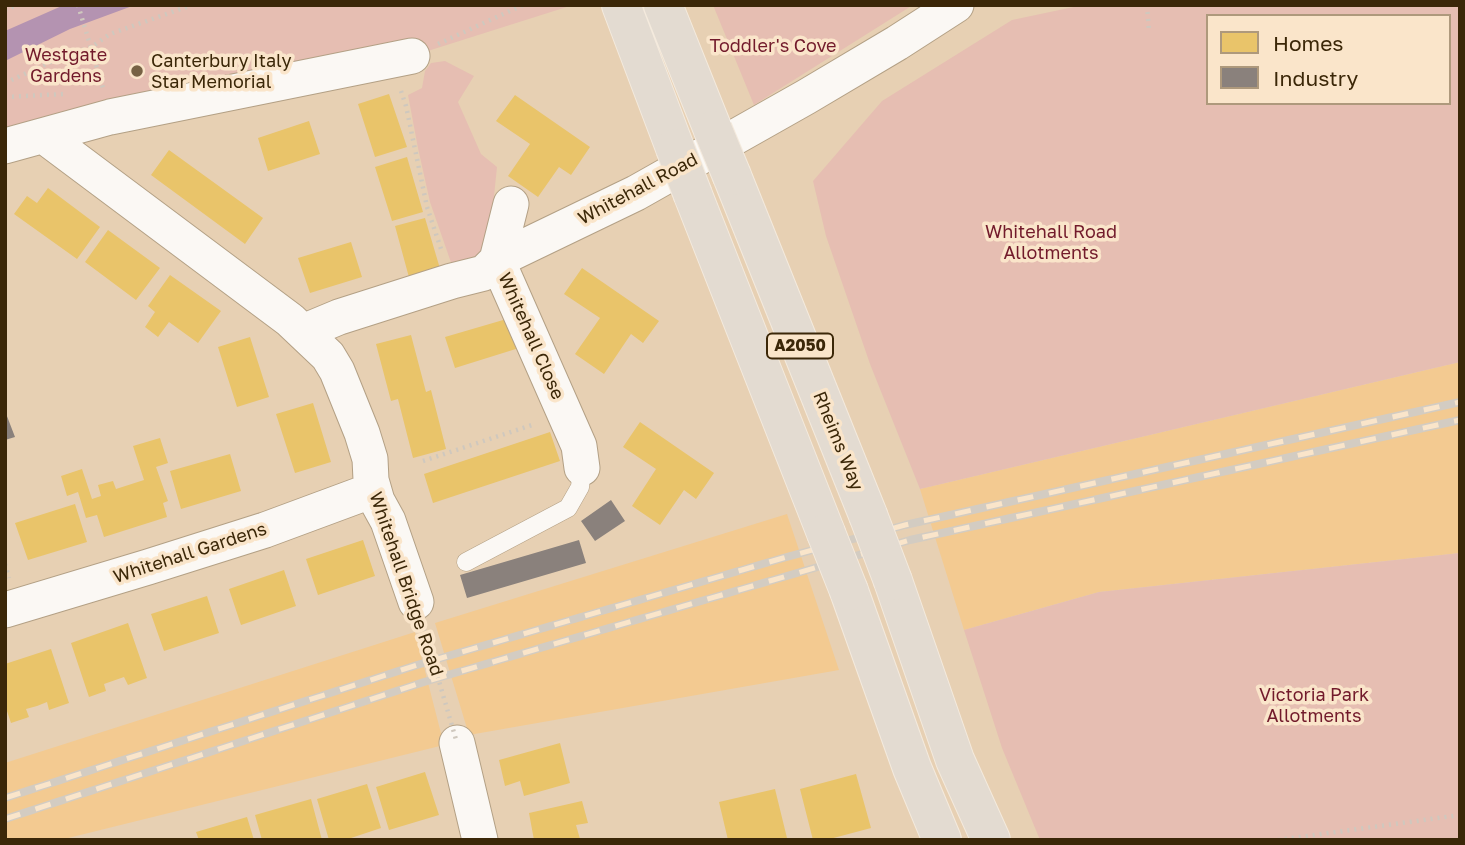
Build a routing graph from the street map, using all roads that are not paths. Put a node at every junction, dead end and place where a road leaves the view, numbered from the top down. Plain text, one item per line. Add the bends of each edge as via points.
1 (621, 5) edge
2 (663, 5) edge
3 (956, 5) edge
4 (407, 73) road end
5 (44, 136) junction
6 (5, 146) edge
7 (511, 204) dead end
8 (497, 260) junction
9 (303, 332) junction
10 (582, 468) joint
11 (373, 490) junction
12 (466, 562) dead end
13 (416, 603) road end
14 (5, 610) edge
15 (457, 743) road end
16 (480, 840) edge
17 (942, 840) edge
18 (991, 840) edge

1 - 17 main road, A2050, bridge
2 - 18 main road, Rheims Way / A2050, bridge via 868,515 955,760
3 - 8 street, Whitehall Road via 636,193
4 - 5 street via 110,117
5 - 6 street
5 - 9 street, Whitehall Bridge Road
7 - 8 street, Whitehall Close
8 - 9 street, Whitehall Road via 484,274
8 - 10 street, Whitehall Close via 579,446
9 - 11 street, Whitehall Bridge Road via 337,370 370,459
10 - 12 lane via 580,487 568,508
11 - 13 street, Whitehall Bridge Road
11 - 14 street, Whitehall Gardens via 265,530
15 - 16 street

